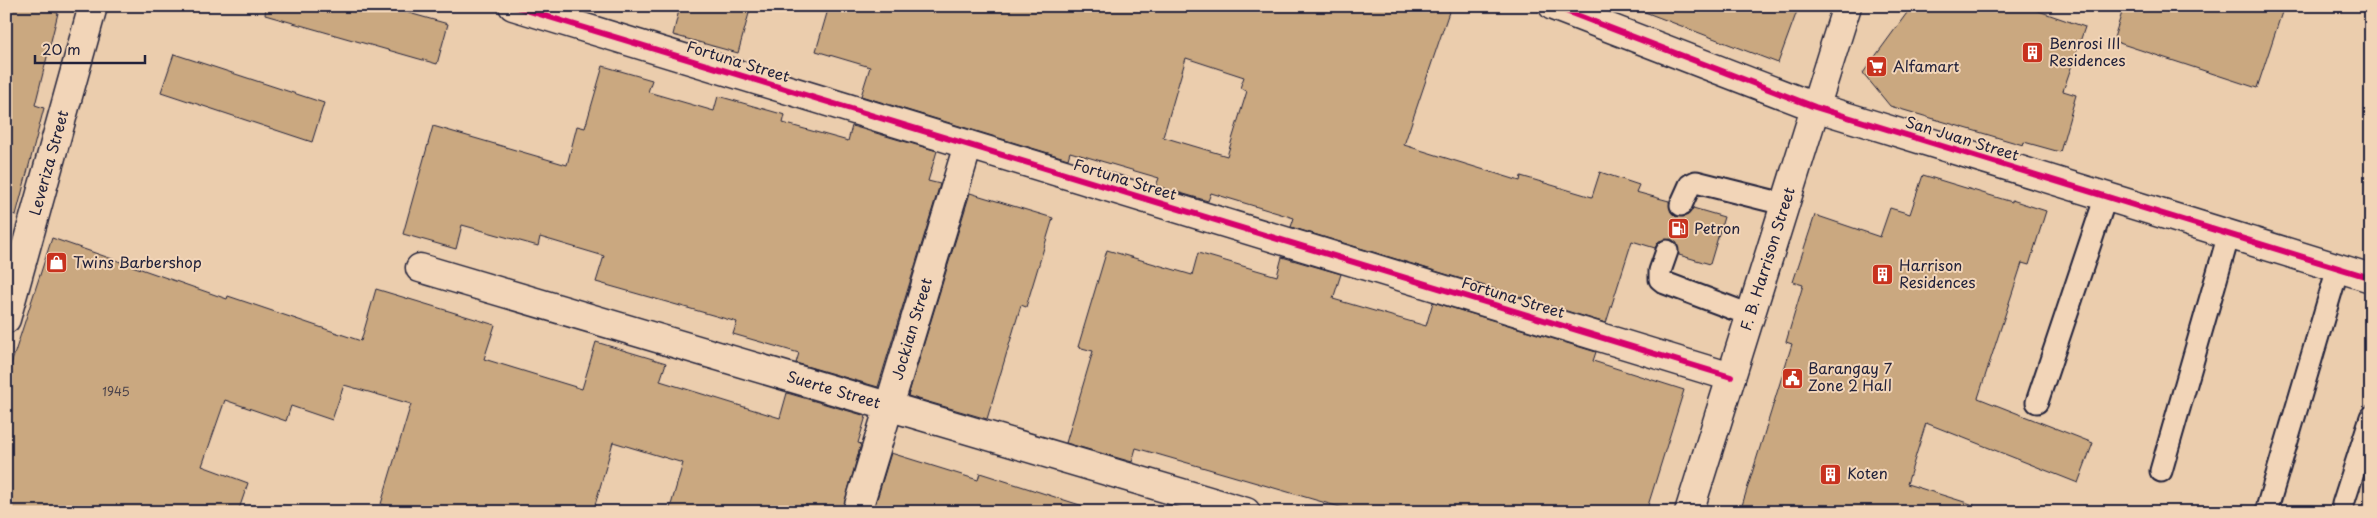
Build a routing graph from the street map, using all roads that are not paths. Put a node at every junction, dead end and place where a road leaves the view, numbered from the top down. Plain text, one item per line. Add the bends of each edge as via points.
1 (512, 6) edge
2 (1552, 6) edge
3 (1847, 6) edge
4 (87, 8) edge
5 (1815, 107) junction
6 (968, 145) junction
7 (2106, 196) junction
8 (1784, 204) junction
9 (1681, 205) dead end
10 (2229, 234) junction
11 (1667, 251) dead end
12 (420, 268) dead end
13 (2338, 268) junction
14 (2371, 278) edge
15 (1750, 315) junction
16 (6, 319) edge
17 (1731, 377) junction
18 (2038, 402) dead end
19 (888, 407) junction
20 (2371, 417) edge
21 (2161, 470) dead end
22 (2343, 504) dead end
23 (857, 512) edge
24 (1246, 512) edge
25 (1689, 512) edge
26 (2266, 512) edge

1 - 6 street, Fortuna Street
2 - 5 street, San Juan Street
3 - 5 street, F. B. Harrison Street
4 - 16 street, Leveriza Street
5 - 7 street, San Juan Street
5 - 8 street, F. B. Harrison Street
6 - 17 street, Fortuna Street
6 - 19 street, Jockian Street
7 - 10 street, San Juan Street
7 - 18 lane
8 - 9 lane via 1696,182 1690,185
8 - 15 street, F. B. Harrison Street
10 - 13 street, San Juan Street
10 - 21 lane
11 - 15 lane via 1660,271 1660,279 1665,283
12 - 19 street, Suerte Street
13 - 14 street, San Juan Street
13 - 26 lane
15 - 17 street, F. B. Harrison Street
17 - 25 street, F. B. Harrison Street
19 - 23 street, Jockian Street
19 - 24 street, Suerte Street
20 - 22 lane

